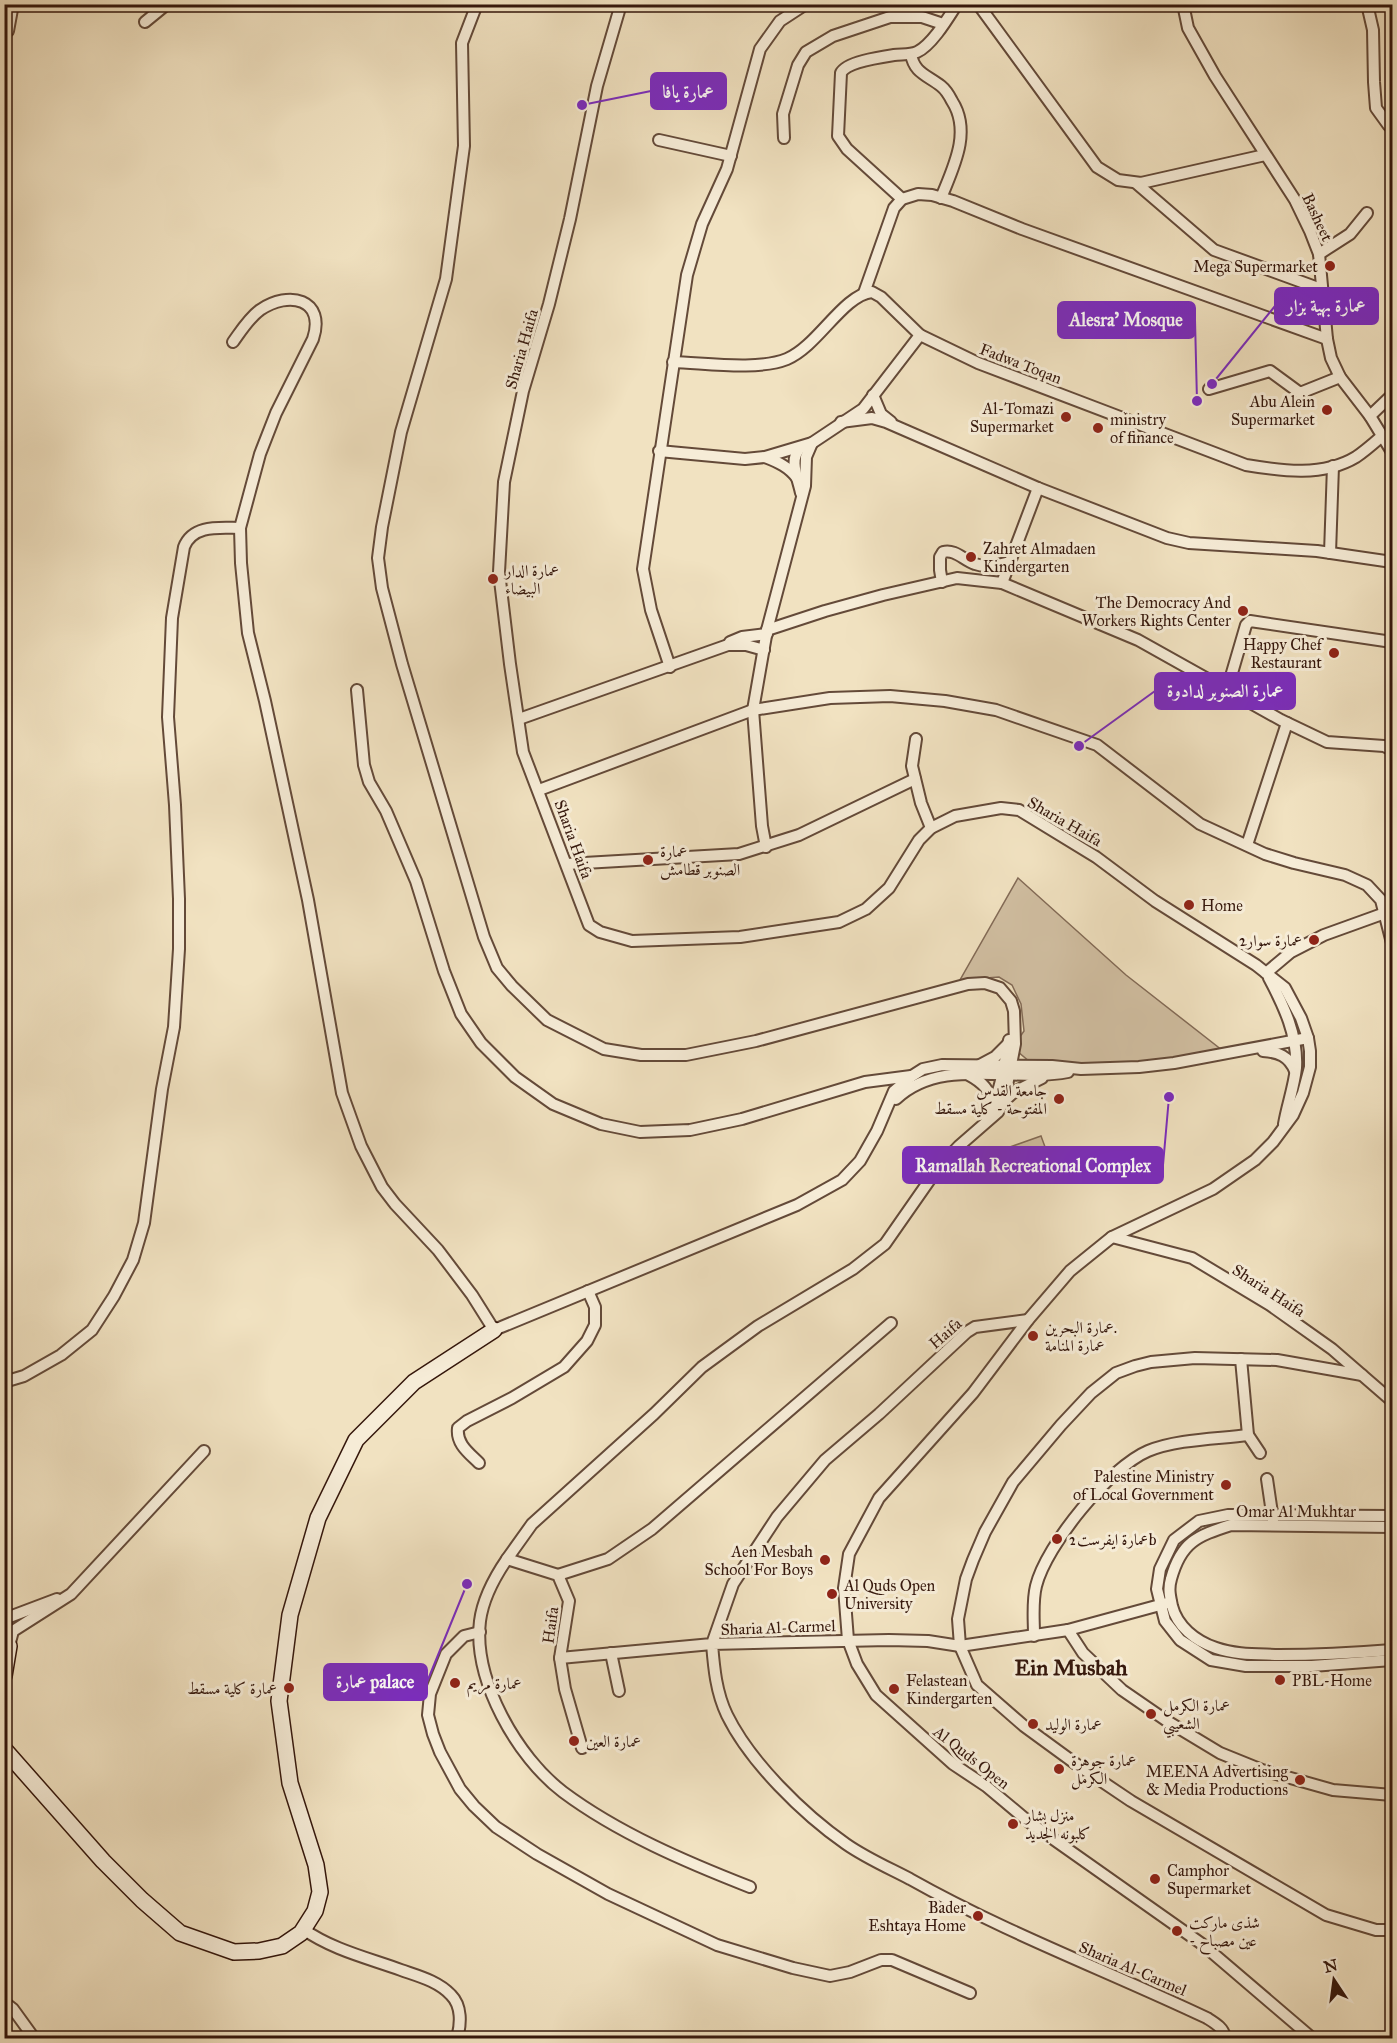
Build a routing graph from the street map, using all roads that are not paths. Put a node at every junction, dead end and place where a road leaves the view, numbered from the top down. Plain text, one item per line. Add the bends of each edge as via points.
1 (13, 4) edge
2 (167, 4) edge
3 (477, 4) edge
4 (621, 4) edge
5 (806, 4) edge
6 (957, 4) edge
7 (978, 4) edge
8 (1183, 4) edge
9 (1367, 4) edge
10 (145, 22) dead end
11 (943, 24) junction
12 (8, 31) dead end
13 (911, 54) junction
14 (1392, 126) edge
15 (784, 138) dead end
16 (659, 140) dead end
17 (1265, 155) junction
18 (731, 156) junction
19 (1136, 183) junction
20 (941, 198) junction
21 (902, 199) junction
22 (1367, 213) dead end
23 (1319, 254) junction
24 (1321, 289) junction
25 (864, 293) junction
26 (920, 335) junction
27 (1327, 339) junction
28 (233, 342) dead end
29 (673, 362) junction
30 (1340, 378) junction
31 (1209, 390) dead end
32 (873, 395) junction
33 (1392, 395) edge
34 (1370, 416) junction
35 (841, 422) junction
36 (896, 427) junction
37 (1382, 436) junction
38 (807, 444) junction
39 (659, 451) junction
40 (1392, 452) edge
41 (765, 458) junction
42 (1333, 466) junction
43 (797, 479) junction
44 (1038, 488) junction
45 (802, 496) junction
46 (240, 528) junction
47 (1330, 553) junction
48 (1010, 562) junction
49 (1392, 562) edge
50 (942, 582) junction
51 (1002, 583) junction
52 (767, 632) junction
53 (1392, 642) edge
54 (728, 645) junction
55 (764, 650) junction
56 (670, 667) junction
57 (357, 690) dead end
58 (1227, 690) junction
59 (753, 710) junction
60 (519, 719) junction
61 (1287, 723) junction
62 (916, 739) dead end
63 (1392, 750) edge
64 (915, 779) junction
65 (539, 790) junction
66 (931, 828) junction
67 (1247, 845) junction
68 (766, 847) junction
69 (567, 864) junction
70 (1385, 913) junction
71 (1392, 943) edge
72 (1266, 973) junction
73 (1286, 1011) junction
74 (1308, 1038) junction
75 (1293, 1041) junction
76 (1012, 1044) junction
77 (1250, 1049) junction
78 (977, 1066) junction
79 (1036, 1067) junction
80 (1081, 1069) junction
81 (1007, 1071) junction
82 (1295, 1072) junction
83 (968, 1075) junction
84 (1047, 1075) junction
85 (912, 1076) junction
86 (1004, 1101) junction
87 (993, 1107) junction
88 (885, 1110) junction
89 (1284, 1126) junction
90 (972, 1135) junction
91 (1112, 1237) junction
92 (1070, 1271) joint
93 (588, 1291) junction
94 (1028, 1320) junction
95 (891, 1323) dead end
96 (494, 1330) junction
97 (1241, 1359) junction
98 (1362, 1375) junction
99 (4, 1382) edge
100 (1392, 1401) edge
101 (1248, 1435) junction
102 (204, 1451) dead end
103 (1260, 1454) dead end
104 (479, 1463) dead end
105 (1267, 1479) dead end
106 (1392, 1516) edge
107 (1273, 1520) junction
108 (1392, 1527) edge
109 (507, 1559) junction
110 (558, 1575) junction
111 (71, 1594) junction
112 (1166, 1604) junction
113 (4, 1619) edge
114 (1068, 1630) junction
115 (480, 1632) junction
116 (1034, 1636) junction
117 (848, 1640) junction
118 (7, 1642) edge
119 (712, 1644) junction
120 (960, 1646) junction
121 (1392, 1650) edge
122 (611, 1653) junction
123 (560, 1658) junction
124 (1392, 1660) edge
125 (4, 1676) edge
126 (619, 1691) dead end
127 (582, 1748) dead end
128 (4, 1749) edge
129 (1392, 1795) edge
130 (750, 1887) dead end
131 (303, 1929) junction
132 (1392, 1930) edge
133 (970, 1993) dead end
134 (4, 2002) edge
135 (34, 2038) edge
136 (457, 2038) edge
137 (1225, 2038) edge
138 (1312, 2038) edge

1 - 12 street
2 - 10 street
3 - 76 street via 462,44 464,146 446,279 401,432 378,558 402,664 484,937 497,968 547,1020 604,1049 686,1055 985,983 1000,988 1011,1001
4 - 60 street, Sharia Haifa via 597,86 570,219 523,391 504,482 499,572
5 - 18 street via 780,21 760,49
6 - 11 street
7 - 19 street via 1097,167 1118,180
8 - 17 street, Basheet via 1188,28
9 - 14 street via 1376,108
11 - 13 street via 923,48
11 - 15 street via 922,17 890,17 833,36 806,52 783,114
13 - 20 street via 915,67 944,88 961,125 961,144
13 - 21 street via 850,64 841,73 838,136
16 - 18 street
17 - 19 street via 1155,182
17 - 23 street, Basheet via 1295,200
18 - 29 street via 702,224 687,275
19 - 24 street via 1214,250
20 - 21 street via 918,194
20 - 27 street
21 - 25 street via 894,208
22 - 23 street via 1350,234
23 - 24 street, Basheet
24 - 27 street, Basheet
25 - 26 street, Fadwa Toqan via 881,297
25 - 29 street via 808,346 788,358 759,365
26 - 32 street
26 - 42 street, Fadwa Toqan via 978,363 1246,465 1287,471
27 - 30 street, Basheet
28 - 46 street via 260,310 285,299 303,300 315,319 313,339 260,454
29 - 39 street
30 - 31 street via 1300,393 1270,371
30 - 34 street, Basheet
32 - 35 street via 862,409
32 - 36 street via 881,414
33 - 34 street
34 - 37 street, Basheet
35 - 36 street via 872,418
35 - 38 street
36 - 44 street
37 - 40 street, Basheet
37 - 42 street, Fadwa Toqan via 1356,457
38 - 41 street
38 - 43 street via 794,453
38 - 45 street
39 - 41 street
39 - 56 street via 643,569 651,610
41 - 43 street via 780,463
42 - 47 street
43 - 45 street
44 - 47 street via 1189,543
44 - 48 street
45 - 52 street
46 - 96 street via 248,633 305,890 342,1093 361,1146 382,1187 438,1250
46 - 99 street via 206,528 187,540 172,618 168,717 179,948 174,1028 144,1223 133,1260 93,1330 61,1356
47 - 49 street
48 - 50 street via 999,566 975,564 952,551 943,552
48 - 51 street
50 - 51 street via 957,578
50 - 52 street via 854,603
51 - 58 street via 1138,640
52 - 54 street via 742,637
52 - 55 street
53 - 58 street via 1250,621 1245,625
54 - 55 street
54 - 56 street
55 - 59 street
56 - 60 street
57 - 85 street via 369,782 416,881 461,1014 481,1043 515,1077 553,1104 601,1124 640,1132 690,1130 742,1119 865,1082
58 - 61 street
59 - 65 street
59 - 67 street via 830,698 890,696 996,710 1097,745 1200,824
59 - 68 street
60 - 65 street, Sharia Haifa via 524,752
61 - 63 street via 1327,742
61 - 67 street
62 - 64 street via 912,766
64 - 66 street
64 - 68 street via 799,836
65 - 69 street, Sharia Haifa
66 - 69 street, Sharia Haifa via 889,888 867,909 838,922 740,937 632,941 600,932 589,925
66 - 72 street, Sharia Haifa via 955,816 1001,808 1020,810 1096,856 1155,901
67 - 70 street via 1264,854 1344,874 1367,885 1381,900
68 - 69 street via 739,854
70 - 71 street
70 - 72 street via 1316,939 1291,952
72 - 73 street, Sharia Haifa
72 - 74 street, Sharia Haifa via 1285,988 1296,1005
73 - 75 street, Sharia Haifa
73 - 77 street via 1285,1030 1279,1037
74 - 75 street
74 - 89 street, Sharia Haifa via 1310,1067 1303,1093
75 - 77 street
75 - 82 street, Sharia Haifa
76 - 78 street
76 - 79 street via 1025,1063
76 - 81 street
77 - 80 street via 1174,1063
77 - 82 street via 1282,1055
78 - 81 street
78 - 85 street via 942,1065
79 - 80 street
79 - 81 street
80 - 84 street
81 - 83 street
81 - 84 street
81 - 86 street
81 - 87 street
82 - 89 street, Sharia Haifa
83 - 87 street via 987,1088
83 - 88 street via 949,1074 916,1084
84 - 86 street
85 - 88 street via 894,1091
86 - 90 street via 998,1112
87 - 90 street
88 - 93 street via 860,1161 842,1180 797,1205
89 - 91 street, Sharia Haifa via 1255,1160 1213,1189
90 - 109 street via 938,1168 885,1244 702,1367 532,1524
91 - 92 street, Sharia Haifa
91 - 98 street, Sharia Haifa via 1192,1258 1270,1305
92 - 94 street, Al Quds Open
93 - 96 street
93 - 104 street via 595,1307 595,1325 587,1341 564,1367 458,1428 461,1445
94 - 117 street, Al Quds Open via 973,1393 879,1498 849,1554 844,1588
94 - 119 street, Haifa via 975,1327 967,1332 825,1460 777,1517 733,1584
95 - 110 street via 652,1529 608,1559
96 - 131 street via 414,1382 356,1440 318,1518 290,1615 279,1701 290,1783 316,1865 320,1892 315,1911
97 - 98 street via 1277,1360
97 - 101 street
97 - 120 street via 1151,1362 1116,1373 1091,1393 1013,1482 985,1532 966,1579 958,1619
98 - 100 street, Sharia Haifa
101 - 103 street
101 - 116 street via 1150,1450 1123,1466 1080,1512 1046,1559 1034,1602
102 - 111 street
105 - 107 street
106 - 107 street
107 - 108 street, Omar Al Mukhtar
107 - 112 street via 1228,1515 1199,1521 1174,1540 1160,1569 1157,1589
109 - 110 street
109 - 115 street via 491,1583
110 - 123 street, Haifa via 568,1601
111 - 113 street
111 - 118 street via 13,1631
112 - 114 street, Sharia Al-Carmel
112 - 121 street via 1190,1634 1215,1648 1249,1654 1301,1655
112 - 124 street via 1165,1621 1180,1640 1210,1660 1246,1666
114 - 116 street, Sharia Al-Carmel
114 - 129 street via 1083,1653 1122,1690 1221,1754 1333,1790
115 - 130 street via 490,1691 534,1766 596,1814
115 - 133 street via 464,1636 447,1654 430,1694 428,1715 436,1743 460,1789 496,1827 608,1894 717,1945 830,1976 891,1960
116 - 120 street, Sharia Al-Carmel
117 - 119 street, Sharia Al-Carmel
117 - 120 street, Sharia Al-Carmel via 927,1641
117 - 138 street, Al Quds Open via 876,1695 953,1764 1202,1944
118 - 125 street
119 - 122 street, Haifa
119 - 137 street, Sharia Al-Carmel via 715,1678 727,1714 757,1761 791,1798 847,1844 954,1904 1207,2018 1218,2024
120 - 132 street via 977,1685 1024,1726 1131,1801 1326,1915 1376,1930
122 - 123 street, Haifa
122 - 126 street
123 - 127 street
128 - 131 street via 103,1861 180,1933 234,1952 282,1946
131 - 136 street via 327,1944 442,1987 457,2005
134 - 135 street

